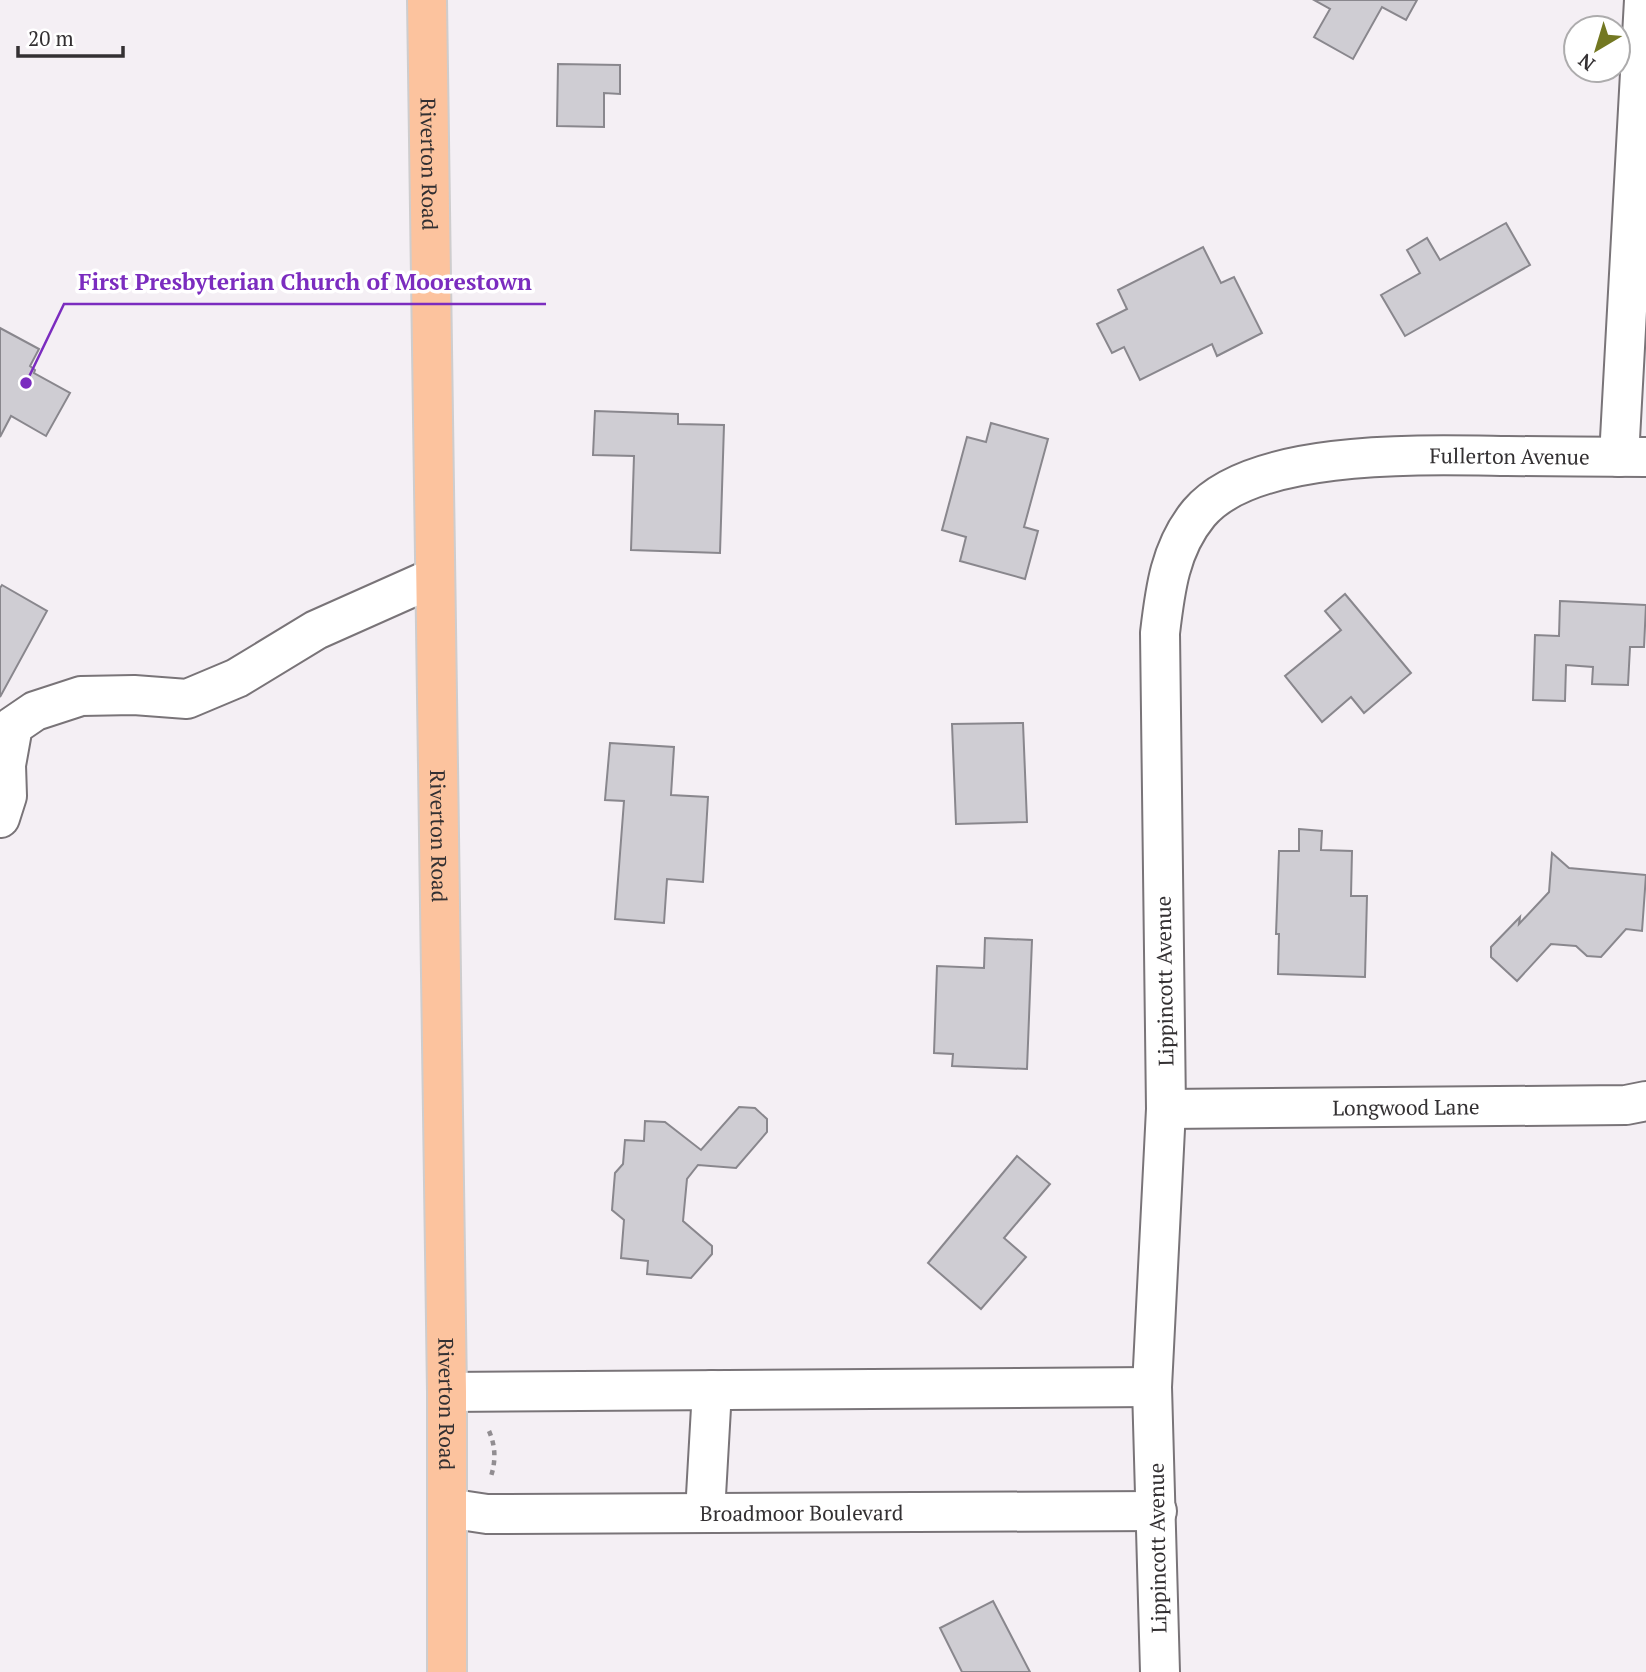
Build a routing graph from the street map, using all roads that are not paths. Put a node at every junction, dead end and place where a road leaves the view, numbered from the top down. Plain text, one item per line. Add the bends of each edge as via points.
1 (427, 0) edge
2 (1644, 0) edge
3 (1401, 454) joint
4 (1633, 457) edge
5 (435, 578) junction
6 (0, 818) edge
7 (1646, 1101) edge
8 (1166, 1109) junction
9 (1152, 1387) junction
10 (712, 1390) junction
11 (447, 1392) junction
12 (447, 1508) junction
13 (1157, 1511) junction
14 (705, 1513) junction
15 (447, 1672) edge
16 (1160, 1672) edge

1 - 5 main road, Riverton Road
2 - 4 street
3 - 4 street, Fullerton Avenue
3 - 8 street, Lippincott Avenue via 1263,474 1232,488 1200,512 1182,539 1167,578 1160,633
5 - 6 street via 316,629 237,678 187,699 81,696 35,711 13,726 6,765 7,796
5 - 11 main road, Riverton Road
7 - 8 street, Longwood Lane via 1626,1105
8 - 9 street, Lippincott Avenue
9 - 10 street
9 - 13 street, Lippincott Avenue
10 - 11 street
10 - 14 street
11 - 12 main road, Riverton Road
12 - 14 street, Broadmoor Boulevard via 487,1514
12 - 15 main road, Riverton Road
13 - 14 street, Broadmoor Boulevard
13 - 16 street, Lippincott Avenue

